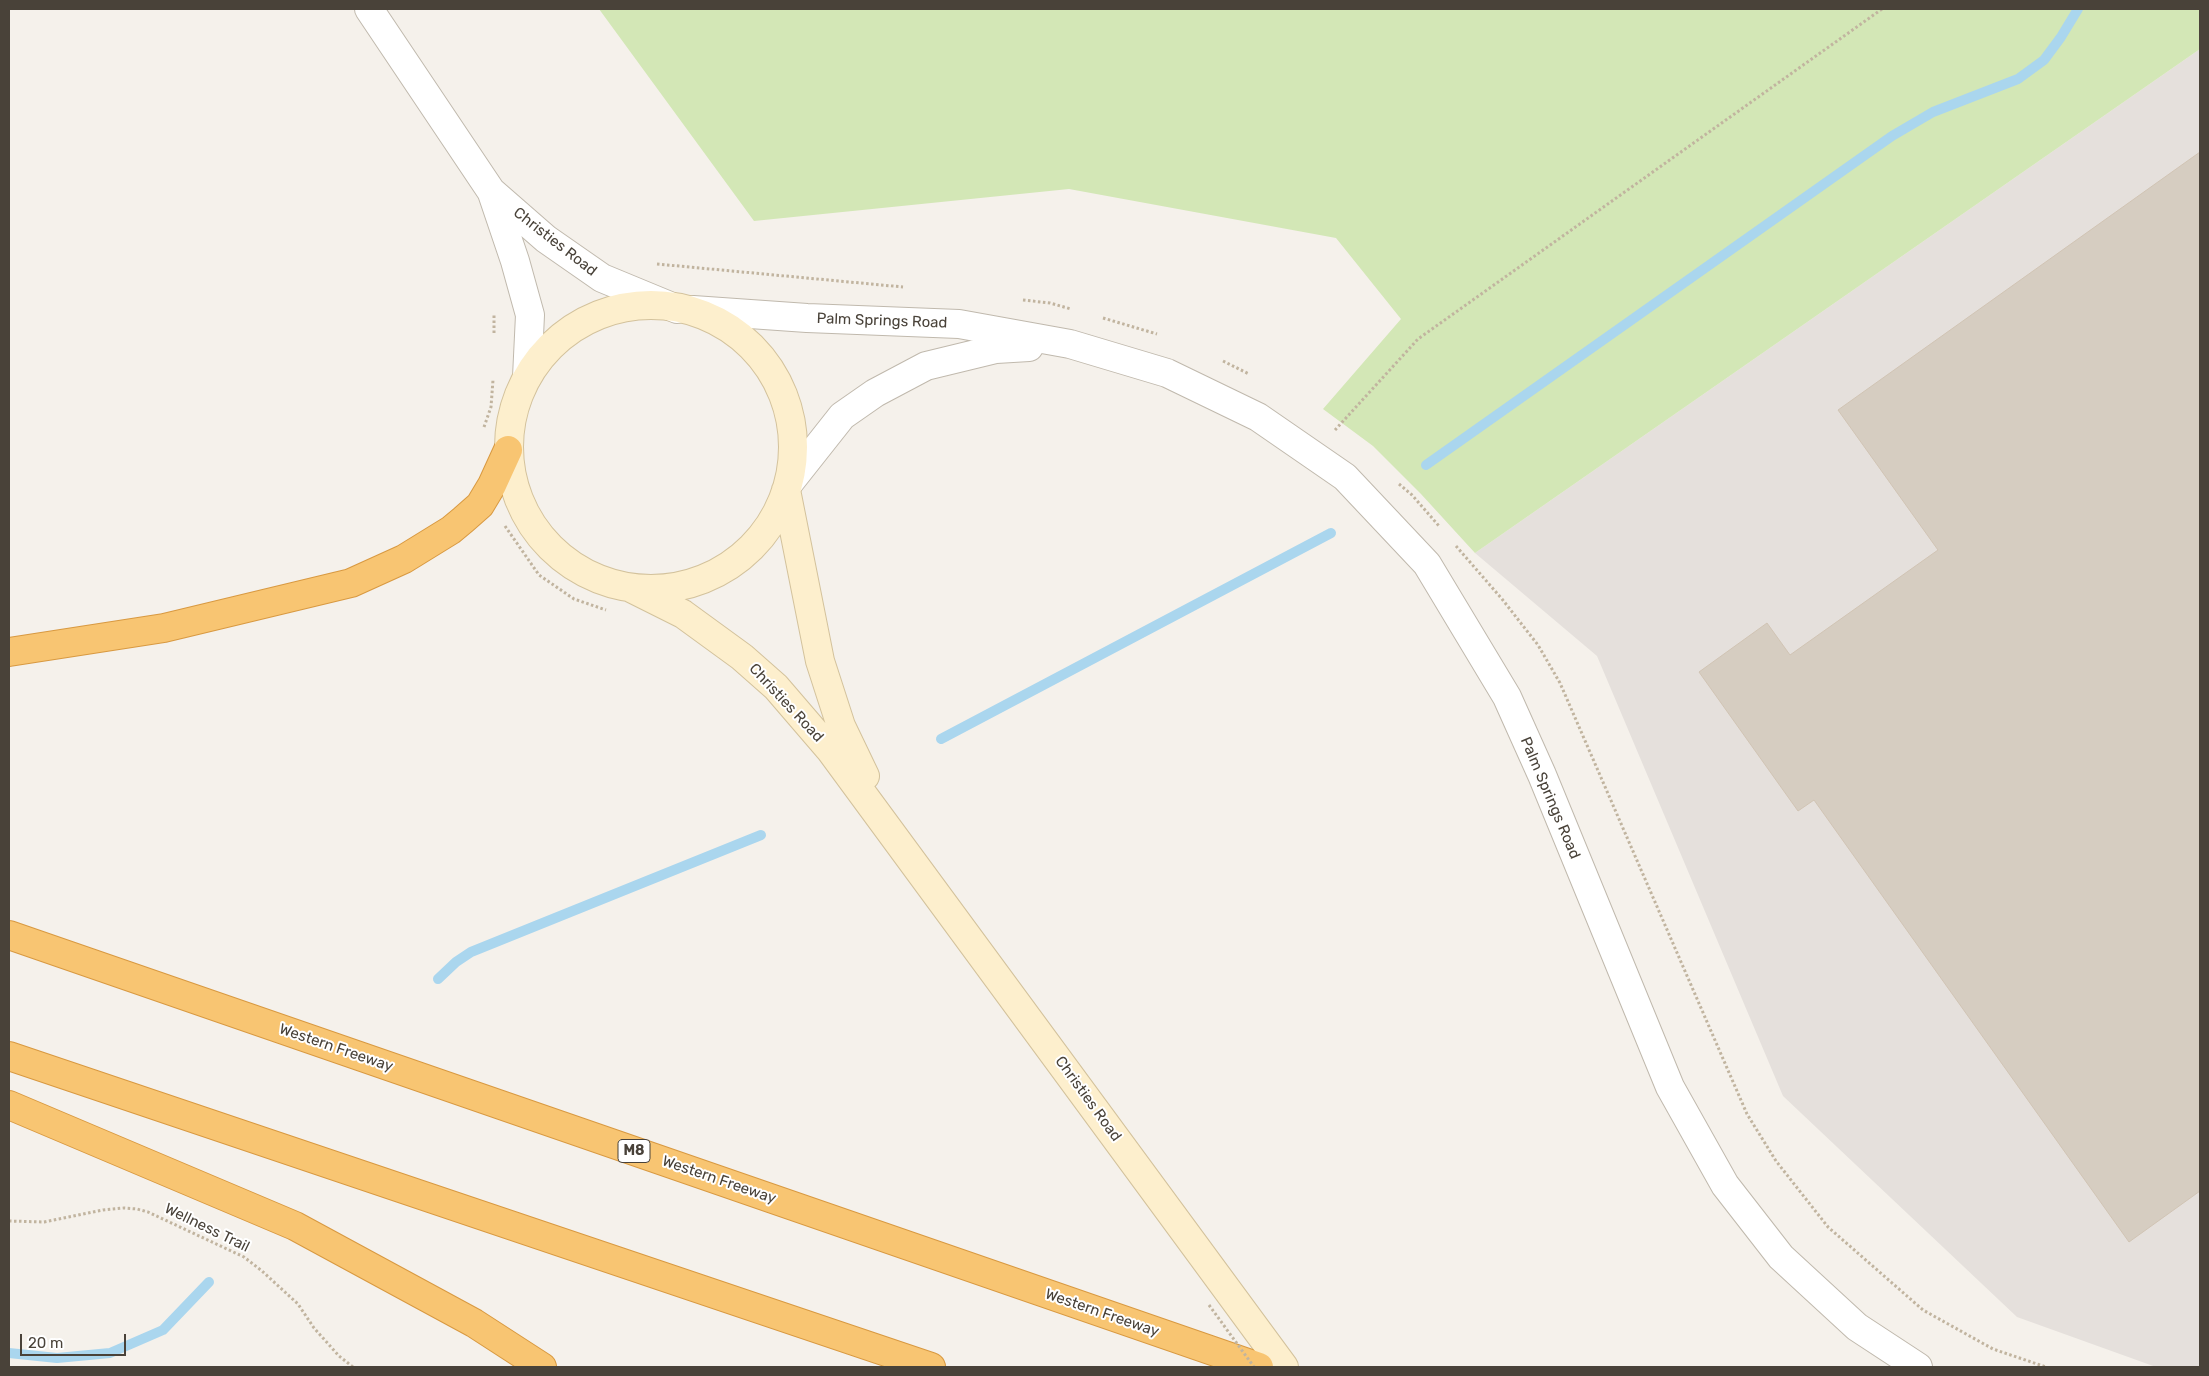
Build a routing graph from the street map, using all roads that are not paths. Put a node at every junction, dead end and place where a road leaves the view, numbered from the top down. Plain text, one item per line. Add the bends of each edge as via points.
1 (369, 9) edge
2 (492, 191) junction
3 (685, 309) junction
4 (1070, 344) junction
5 (527, 377) junction
6 (508, 450) junction
7 (787, 486) junction
8 (631, 588) junction
9 (9, 652) edge
10 (891, 830) junction
11 (9, 935) edge
12 (9, 1056) edge
13 (9, 1105) edge
14 (542, 1367) edge
15 (931, 1367) edge
16 (1259, 1367) edge
17 (1284, 1367) edge
18 (1918, 1367) edge

1 - 2 street, Christies Road
2 - 3 street, Christies Road via 546,239 602,278
2 - 5 street, Christies Road via 530,315
3 - 4 street, Palm Springs Road via 958,324
3 - 5 main road via 645,304 598,314 557,339
3 - 7 main road via 732,329 763,359 784,397 793,440
4 - 7 street, Palm Springs Road via 996,349 926,366 842,416
4 - 18 street, Palm Springs Road via 1167,373 1258,417 1345,477 1427,564 1507,697 1670,1087 1725,1185 1781,1257 1857,1327
5 - 6 main road via 512,412
6 - 8 main road via 515,490 532,526 558,556 592,577
6 - 9 highway via 480,505 452,530 404,559 351,584 164,628
7 - 8 main road via 772,521 746,553 711,576 672,588
7 - 10 main road, Christies Road via 820,661 841,726
8 - 10 main road, Christies Road via 683,614 718,638 776,687 831,751
10 - 17 main road, Christies Road
11 - 16 highway, Western Freeway / M8
12 - 15 highway
13 - 14 highway via 295,1226 474,1323

